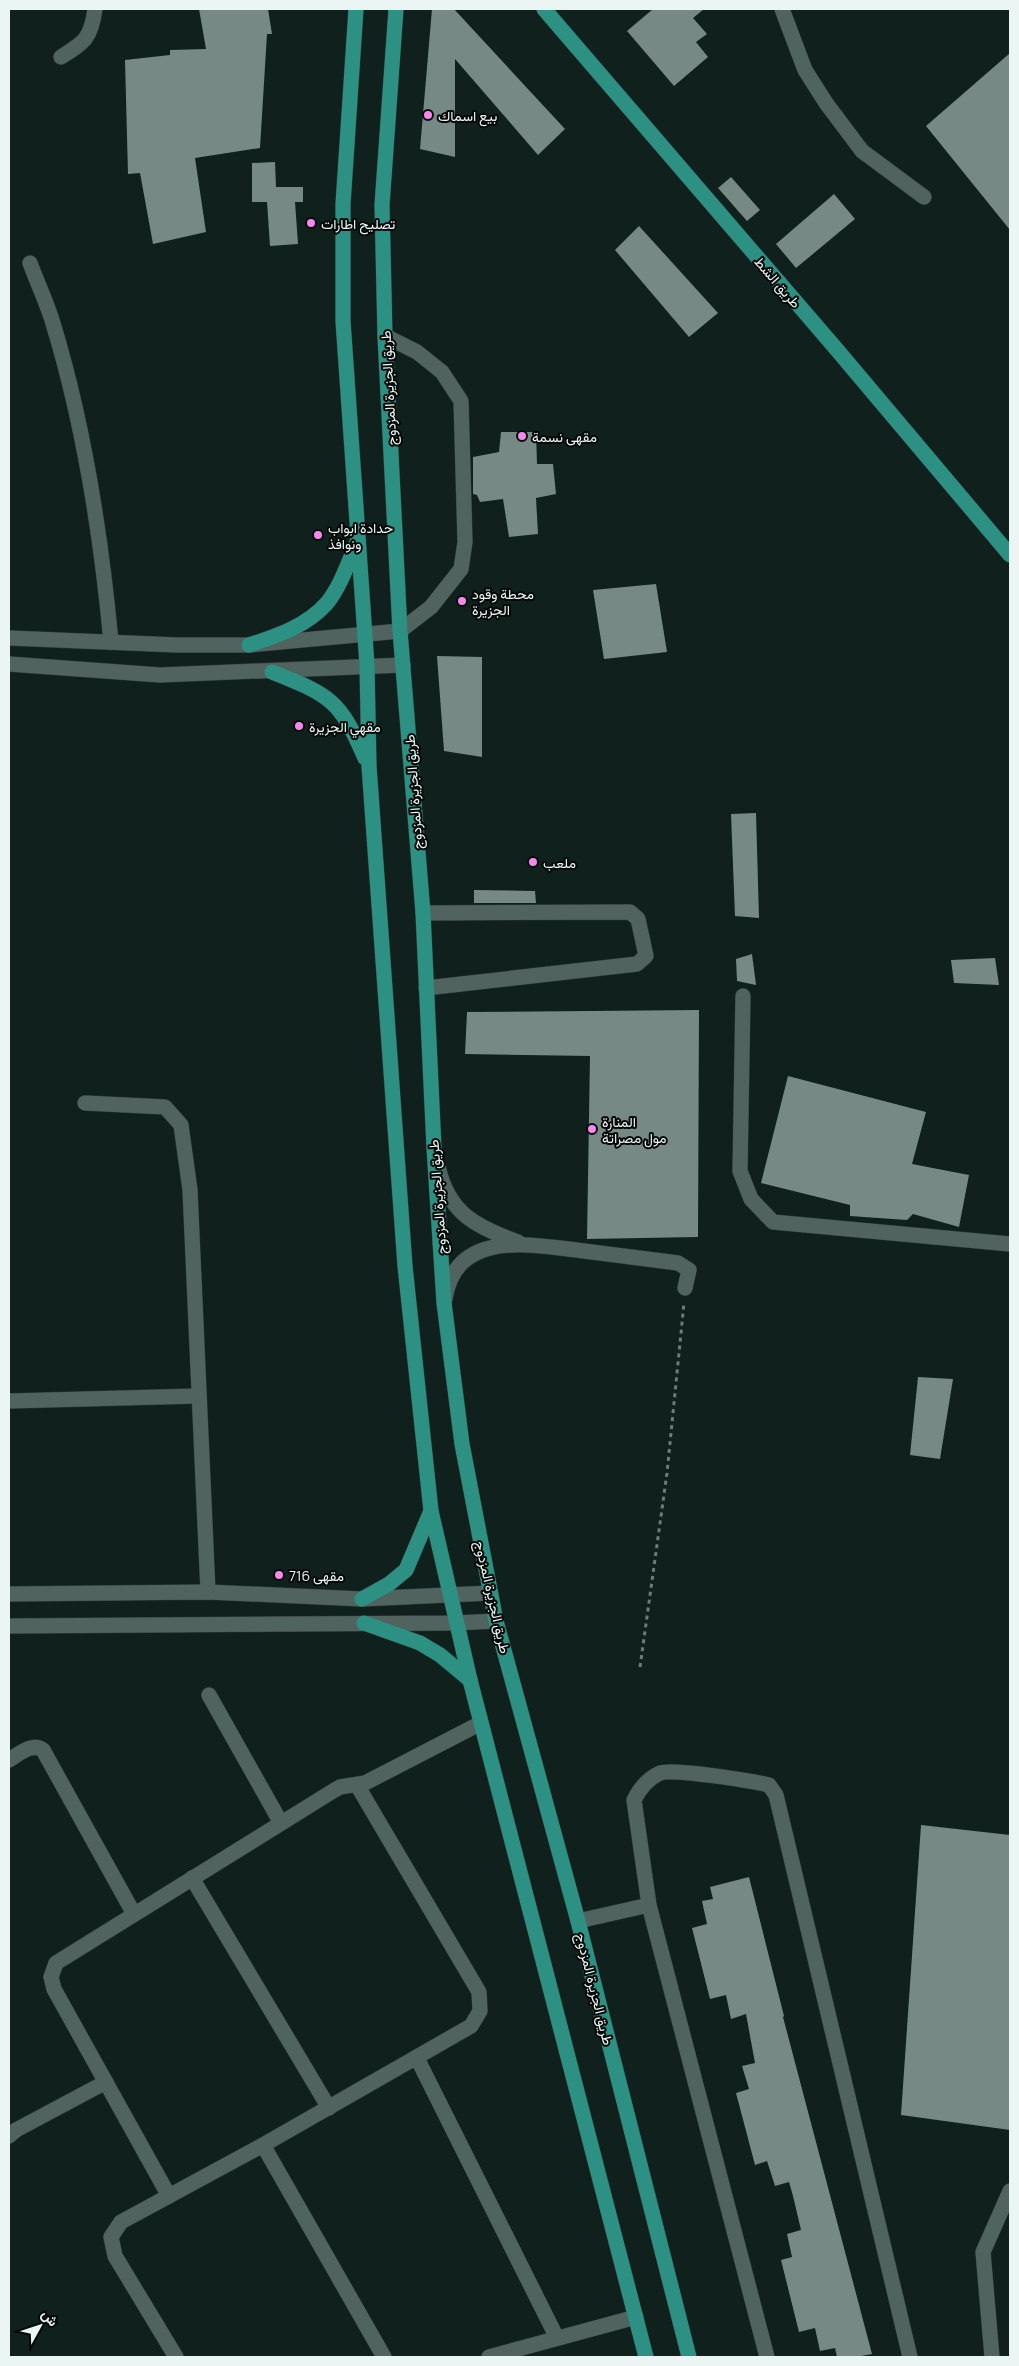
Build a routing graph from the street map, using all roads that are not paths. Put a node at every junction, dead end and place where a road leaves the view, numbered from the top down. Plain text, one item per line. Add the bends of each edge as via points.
1 (95, 9) edge
2 (356, 9) edge
3 (396, 9) edge
4 (544, 9) edge
5 (782, 9) edge
6 (61, 57) dead end
7 (924, 197) dead end
8 (30, 263) dead end
9 (385, 336) junction
10 (359, 539) junction
11 (1010, 556) edge
12 (400, 631) junction
13 (365, 634) junction
14 (9, 638) edge
15 (111, 642) junction
16 (249, 645) junction
17 (9, 664) edge
18 (367, 665) junction
19 (403, 665) junction
20 (272, 672) junction
21 (369, 766) junction
22 (423, 913) junction
23 (426, 988) junction
24 (743, 996) dead end
25 (85, 1103) dead end
26 (434, 1148) junction
27 (522, 1243) junction
28 (1010, 1244) edge
29 (685, 1288) road end
30 (444, 1303) junction
31 (198, 1396) junction
32 (9, 1402) edge
33 (431, 1510) junction
34 (208, 1592) junction
35 (490, 1593) junction
36 (9, 1594) edge
37 (449, 1595) junction
38 (362, 1599) junction
39 (496, 1620) junction
40 (364, 1622) junction
41 (456, 1623) junction
42 (9, 1626) edge
43 (470, 1680) junction
44 (208, 1695) dead end
45 (481, 1723) junction
46 (9, 1760) edge
47 (357, 1785) junction
48 (281, 1823) junction
49 (192, 1878) junction
50 (649, 1905) junction
51 (134, 1914) junction
52 (578, 1921) junction
53 (417, 2058) junction
54 (106, 2082) junction
55 (329, 2108) junction
56 (11, 2132) edge
57 (263, 2145) junction
58 (1010, 2192) edge
59 (169, 2196) junction
60 (636, 2317) junction
61 (557, 2338) junction
62 (176, 2357) edge
63 (384, 2357) edge
64 (489, 2357) edge
65 (646, 2357) edge
66 (689, 2357) edge
67 (767, 2357) edge
68 (910, 2357) edge
69 (992, 2357) edge

1 - 6 street via 92,28 85,42
2 - 10 main road via 343,204 343,295
3 - 9 main road, طريق الجزيرة المزدوج via 382,206
4 - 11 main road, طريق الشط
5 - 7 street via 805,70 862,151
8 - 15 street via 52,320 80,428 105,573
9 - 12 main road, طريق الجزيرة المزدوج
9 - 12 street via 417,352 442,372 461,401 465,542 461,569 431,607
10 - 13 main road
10 - 16 main road via 328,602 312,617 285,633
12 - 13 street
12 - 19 main road, طريق الجزيرة المزدوج
13 - 16 street
13 - 18 main road
14 - 15 street
15 - 16 street
17 - 20 street via 160,675
18 - 19 street
18 - 20 street
18 - 21 main road
19 - 22 main road, طريق الجزيرة المزدوج
20 - 21 main road via 324,694 341,710
21 - 33 main road via 405,1266
22 - 23 main road, طريق الجزيرة المزدوج
22 - 23 street via 630,912 638,919 646,956 638,964
23 - 26 main road, طريق الجزيرة المزدوج
24 - 28 street via 740,1170 751,1199 772,1222
25 - 31 street via 165,1107 181,1125 190,1190
26 - 27 street via 447,1194 459,1209 487,1230
26 - 30 main road, طريق الجزيرة المزدوج
27 - 29 street via 678,1263 689,1270
27 - 30 street via 494,1246 474,1254 458,1267 450,1279
30 - 35 main road, طريق الجزيرة المزدوج via 462,1444
31 - 32 street
31 - 34 street
33 - 37 main road
33 - 38 main road via 406,1570
34 - 36 street
34 - 38 street
35 - 37 street
35 - 39 main road, طريق الجزيرة المزدوج
37 - 38 street
37 - 41 main road
39 - 41 street
39 - 52 main road, طريق الجزيرة المزدوج
40 - 41 street
40 - 42 street
40 - 43 main road via 420,1643
41 - 43 main road
43 - 45 main road
44 - 48 street
45 - 47 street
45 - 60 main road
46 - 51 street via 32,1746 43,1750
47 - 48 street via 340,1787
47 - 53 street via 479,1992 480,2011 470,2026
48 - 49 street
49 - 51 street
49 - 55 street
50 - 52 street
50 - 67 street
50 - 68 street via 634,1800 642,1785 661,1772 726,1777 769,1785 776,1795
51 - 54 street via 62,1958 56,1963 51,1977 54,1989
52 - 66 main road, طريق الجزيرة المزدوج
53 - 55 street
53 - 61 street
54 - 56 street
54 - 59 street
55 - 57 street
57 - 59 street
57 - 63 street
58 - 69 street via 983,2252
59 - 62 street via 121,2222 111,2237 115,2256
60 - 61 street
60 - 65 main road
61 - 64 street

